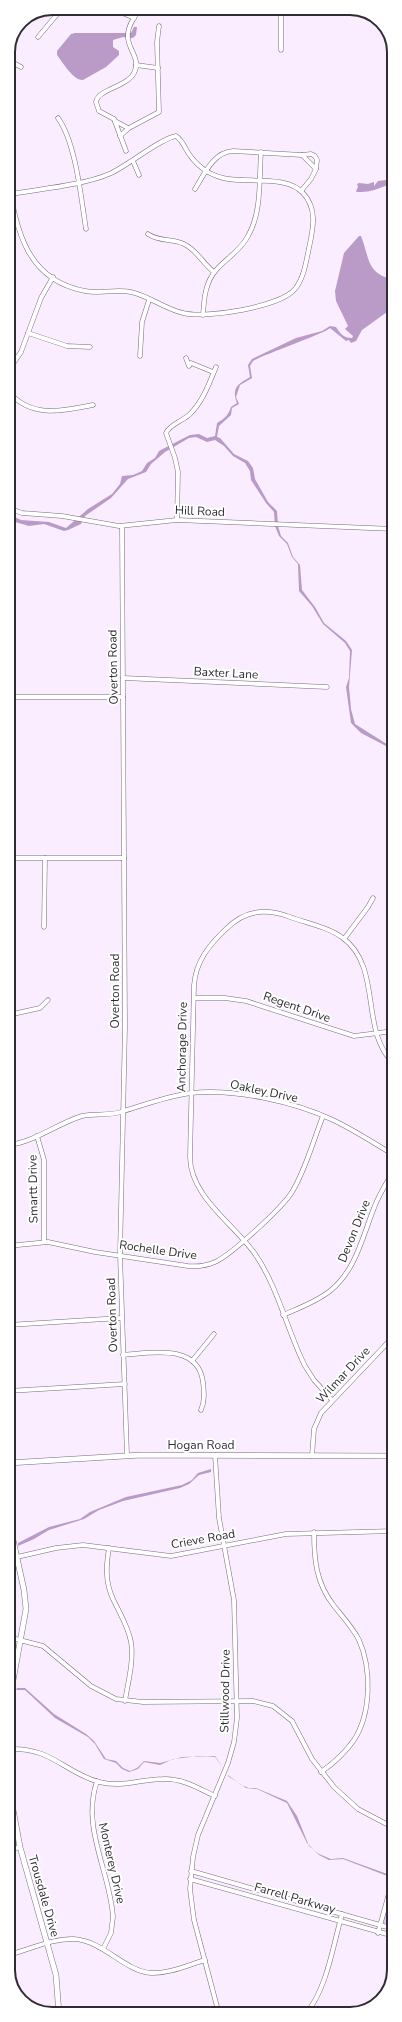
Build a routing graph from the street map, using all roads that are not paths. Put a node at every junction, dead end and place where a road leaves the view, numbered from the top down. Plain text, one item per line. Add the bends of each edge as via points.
1 (55, 15) edge
2 (127, 15) edge
3 (136, 15) edge
4 (281, 15) edge
5 (134, 18) junction
6 (159, 26) dead end
7 (38, 37) dead end
8 (280, 50) dead end
9 (15, 64) edge
10 (136, 65) junction
11 (21, 67) dead end
12 (158, 68) junction
13 (58, 118) dead end
14 (115, 120) junction
15 (128, 128) junction
16 (120, 136) junction
17 (126, 151) dead end
18 (261, 152) junction
19 (302, 155) junction
20 (133, 161) junction
21 (316, 170) junction
22 (206, 171) junction
23 (139, 175) dead end
24 (78, 182) junction
25 (259, 182) junction
26 (194, 189) dead end
27 (301, 191) junction
28 (15, 194) edge
29 (15, 220) edge
30 (86, 229) dead end
31 (148, 234) dead end
32 (214, 272) junction
33 (53, 277) junction
34 (149, 300) junction
35 (203, 315) junction
36 (28, 333) junction
37 (90, 347) dead end
38 (140, 356) dead end
39 (186, 358) dead end
40 (15, 362) edge
41 (216, 367) dead end
42 (213, 372) junction
43 (15, 397) edge
44 (93, 405) dead end
45 (15, 510) edge
46 (177, 520) junction
47 (122, 526) junction
48 (387, 529) edge
49 (123, 678) junction
50 (327, 687) dead end
51 (15, 697) edge
52 (123, 697) junction
53 (15, 858) edge
54 (44, 858) junction
55 (124, 858) junction
56 (373, 898) dead end
57 (44, 927) dead end
58 (344, 939) junction
59 (194, 998) junction
60 (48, 1000) dead end
61 (15, 1013) edge
62 (387, 1032) edge
63 (376, 1034) junction
64 (387, 1056) edge
65 (192, 1093) junction
66 (124, 1111) junction
67 (323, 1116) junction
68 (37, 1136) junction
69 (15, 1143) edge
70 (387, 1151) edge
71 (387, 1182) edge
72 (243, 1240) junction
73 (44, 1242) junction
74 (15, 1245) edge
75 (120, 1255) junction
76 (283, 1315) junction
77 (121, 1318) junction
78 (15, 1325) edge
79 (214, 1334) dead end
80 (387, 1343) edge
81 (123, 1355) junction
82 (192, 1361) junction
83 (125, 1384) junction
84 (15, 1391) edge
85 (332, 1400) junction
86 (201, 1410) dead end
87 (127, 1455) junction
88 (215, 1455) junction
89 (312, 1456) junction
90 (387, 1456) edge
91 (15, 1463) edge
92 (387, 1531) edge
93 (314, 1532) junction
94 (224, 1546) junction
95 (15, 1548) edge
96 (109, 1548) junction
97 (17, 1557) junction
98 (15, 1638) edge
99 (22, 1639) junction
100 (15, 1674) edge
101 (125, 1700) junction
102 (236, 1700) junction
103 (15, 1749) edge
104 (321, 1772) junction
105 (97, 1781) junction
106 (215, 1796) junction
107 (15, 1820) edge
108 (387, 1824) edge
109 (20, 1847) junction
110 (15, 1848) edge
111 (191, 1871) junction
112 (190, 1879) junction
113 (387, 1900) edge
114 (342, 1914) junction
115 (340, 1922) junction
116 (380, 1925) junction
117 (387, 1928) edge
118 (378, 1933) junction
119 (387, 1935) edge
120 (47, 1943) junction
121 (103, 1949) junction
122 (15, 1953) edge
123 (205, 1960) junction
124 (58, 2007) edge
125 (217, 2007) edge
126 (311, 2007) edge

1 - 7 street
2 - 5 street
3 - 5 street
4 - 8 street
5 - 10 street via 127,38
6 - 12 street
9 - 11 street
10 - 12 street
10 - 14 street via 130,78 96,99 98,110
12 - 15 street via 159,112
13 - 24 street via 68,137
14 - 15 street
14 - 16 street
15 - 16 street
16 - 17 street
18 - 19 street
18 - 22 street via 223,153
18 - 25 street
19 - 21 street
19 - 21 street via 316,156
20 - 22 street via 176,136 195,162
20 - 23 street
20 - 24 street via 104,176
21 - 27 street
22 - 25 street via 231,180
22 - 26 street
24 - 28 street
24 - 30 street
25 - 27 street via 286,183
25 - 32 street via 257,212 248,236 240,248
27 - 35 street via 311,204 314,220 305,265 296,287 288,296 276,301
29 - 33 street via 23,244 36,263
31 - 32 street via 158,240 176,241 186,245
32 - 35 street via 206,290
33 - 34 street via 80,290 128,292
33 - 36 street via 41,298
34 - 35 street via 181,313
34 - 38 street via 142,322
36 - 37 street via 67,346
36 - 40 street
39 - 42 street via 189,366 191,363
41 - 42 street
42 - 46 street via 204,395 189,416 166,432 178,472
43 - 44 street via 27,406 47,412
45 - 47 street, Hill Road
46 - 47 street, Hill Road
46 - 48 street, Hill Road
47 - 49 street, Overton Road
49 - 50 street, Baxter Lane
49 - 52 street, Overton Road
51 - 52 street
52 - 55 street, Overton Road
53 - 54 street
54 - 55 street
54 - 57 street
55 - 66 street, Overton Road
56 - 58 street
58 - 59 street, Anchorage Drive via 328,930 279,914 263,911 245,915 234,921 218,936 201,957 195,973
58 - 63 street, Anchorage Drive via 363,965
59 - 63 street, Regent Drive via 243,1000 346,1034
59 - 65 street, Anchorage Drive
60 - 61 street via 38,1008
62 - 63 street, Regent Drive
63 - 64 street, Anchorage Drive
65 - 66 street, Oakley Drive
65 - 67 street, Oakley Drive via 223,1092 246,1095 305,1109
65 - 72 street, Anchorage Drive via 190,1163 193,1178 204,1195
66 - 68 street, Oakley Drive via 79,1117
66 - 75 street, Overton Road
67 - 70 street, Oakley Drive
67 - 72 street, Rochelle Drive via 298,1180 289,1196
68 - 69 street, Oakley Drive
68 - 73 street, Smartt Drive via 43,1151 44,1163
71 - 76 street, Devon Drive via 376,1202 356,1256 346,1274 326,1295
72 - 75 street, Rochelle Drive via 221,1258 201,1266
72 - 76 street, Anchorage Drive via 263,1267
73 - 74 street, Rochelle Drive
73 - 75 street, Rochelle Drive
75 - 77 street, Overton Road
76 - 85 street, Anchorage Drive via 307,1370
77 - 78 street
77 - 81 street, Overton Road
79 - 82 street
80 - 85 street, Wilmar Drive
81 - 82 street via 172,1353
81 - 83 street, Overton Road
82 - 86 street via 202,1379 204,1401
83 - 84 street
83 - 87 street, Overton Road
85 - 89 street, Wilmar Drive via 314,1426
87 - 88 street, Hogan Road
87 - 91 street, Hogan Road
88 - 89 street, Hogan Road
88 - 94 street, Stillwood Drive via 217,1503
89 - 90 street, Hogan Road
92 - 93 street, Crieve Road
93 - 94 street, Crieve Road via 276,1535
93 - 104 street via 314,1561 319,1581 328,1599 357,1636 367,1673 365,1705 359,1730 346,1751
94 - 96 street, Crieve Road via 168,1556
94 - 102 street, Stillwood Drive via 234,1600
95 - 97 street
96 - 97 street, Crieve Road via 75,1545
96 - 101 street via 108,1582 131,1643 132,1660
97 - 99 street via 26,1604
98 - 99 street
99 - 100 street
99 - 101 street via 46,1648 99,1691
101 - 102 street
102 - 104 street via 264,1702 286,1715 296,1727
102 - 106 street, Stillwood Drive via 236,1729 232,1750
103 - 105 street via 27,1748 42,1753
104 - 108 street via 350,1803
105 - 106 street via 122,1784 172,1779
105 - 121 street, Monterey Drive via 92,1803 92,1820 114,1917 112,1930
106 - 111 street, Stillwood Drive via 198,1835
107 - 109 street, Trousdale Drive
109 - 110 street
109 - 120 street, Trousdale Drive
111 - 112 street, Stillwood Drive
111 - 114 street
112 - 115 street, Farrell Parkway
112 - 123 street, Stillwood Drive via 192,1912
113 - 116 street
114 - 115 street
114 - 116 street
115 - 118 street, Farrell Parkway
115 - 126 street via 322,1986
116 - 117 street
116 - 118 street
118 - 119 street, Farrell Parkway
120 - 121 street via 76,1939
120 - 122 street
120 - 124 street, Trousdale Drive via 56,1975
121 - 123 street via 136,1968 152,1973
123 - 125 street, Stillwood Drive

